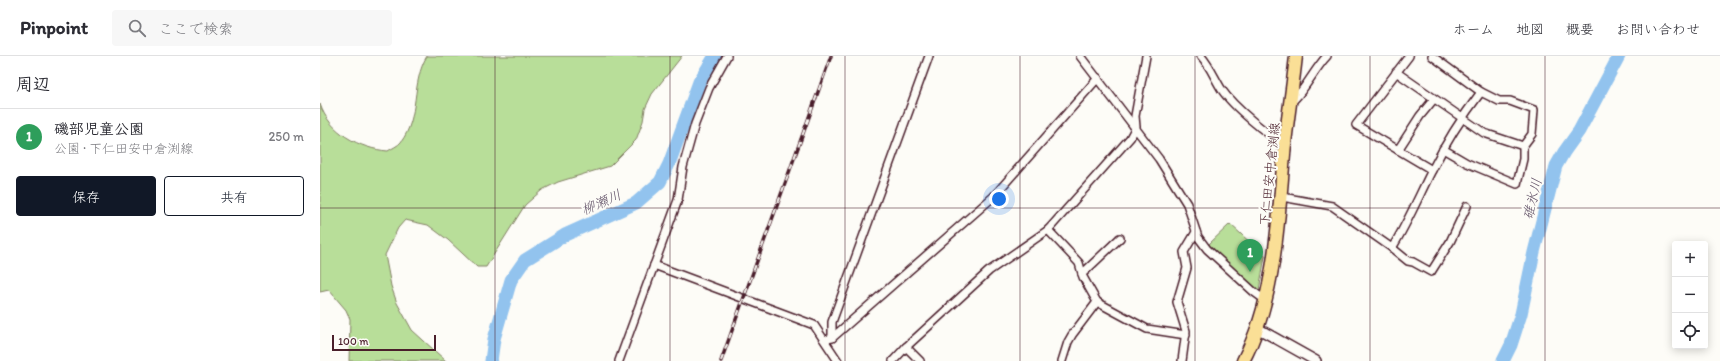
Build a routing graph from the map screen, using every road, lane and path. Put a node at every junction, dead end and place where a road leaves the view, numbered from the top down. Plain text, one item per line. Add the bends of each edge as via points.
1 (727, 56) edge
2 (929, 56) edge
3 (1080, 56) edge
4 (1146, 56) edge
5 (1201, 56) edge
6 (1296, 56) edge
7 (1327, 56) edge
8 (1409, 56) edge
9 (1432, 56) edge
10 (1396, 72) junction
11 (1098, 78) junction
12 (1481, 92) junction
13 (1434, 99) junction
14 (1291, 102) junction
15 (1461, 118) junction
16 (1136, 127) junction
17 (1285, 144) junction
18 (1524, 146) junction
19 (1444, 149) junction
20 (1398, 150) junction
21 (1432, 170) junction
22 (1282, 197) junction
23 (1466, 206) dead end
24 (1048, 230) junction
25 (1196, 232) junction
26 (1120, 238) dead end
27 (1392, 248) junction
28 (654, 265) junction
29 (1082, 274) junction
30 (1265, 300) junction
31 (1097, 302) junction
32 (1257, 328) junction
33 (1186, 335) junction
34 (828, 339) junction
35 (906, 347) junction
36 (619, 361) edge
37 (838, 361) edge
38 (893, 361) edge
39 (920, 361) edge
40 (1062, 361) edge
41 (1182, 361) edge
42 (1243, 361) edge
43 (1316, 361) edge

1 - 28 street via 709,88 695,124 678,200
2 - 34 street
3 - 11 street
4 - 16 street via 1135,116
5 - 17 street via 1210,66 1227,96 1271,136
6 - 14 main road, 下仁田安中倉渕線
7 - 14 street via 1297,98
8 - 10 street
9 - 12 street
10 - 13 street
10 - 20 street via 1356,125
11 - 16 street
11 - 34 street via 993,197
12 - 15 street
12 - 18 street via 1499,101 1510,101 1534,110 1532,134
13 - 15 street
13 - 20 street
14 - 17 main road, 下仁田安中倉渕線
15 - 18 street via 1484,133
15 - 19 street
16 - 24 street via 1130,138
16 - 25 street via 1186,204
17 - 22 main road, 下仁田安中倉渕線
18 - 19 street via 1517,184 1467,163
19 - 21 street
20 - 21 street
21 - 27 street
22 - 27 street via 1332,206
22 - 30 main road, 下仁田安中倉渕線
23 - 27 street via 1450,242 1431,272 1408,261
24 - 29 street via 1079,263
24 - 35 street via 989,271
25 - 30 street via 1207,249
25 - 33 street via 1184,252 1187,268 1177,302
26 - 29 street
28 - 34 street via 814,325
28 - 36 street
29 - 31 street
30 - 32 main road, 下仁田安中倉渕線
31 - 33 street via 1147,329
31 - 40 street via 1070,338
32 - 42 main road, 下仁田安中倉渕線
32 - 43 street
33 - 41 street
34 - 37 street via 827,346
35 - 38 street
35 - 39 street

